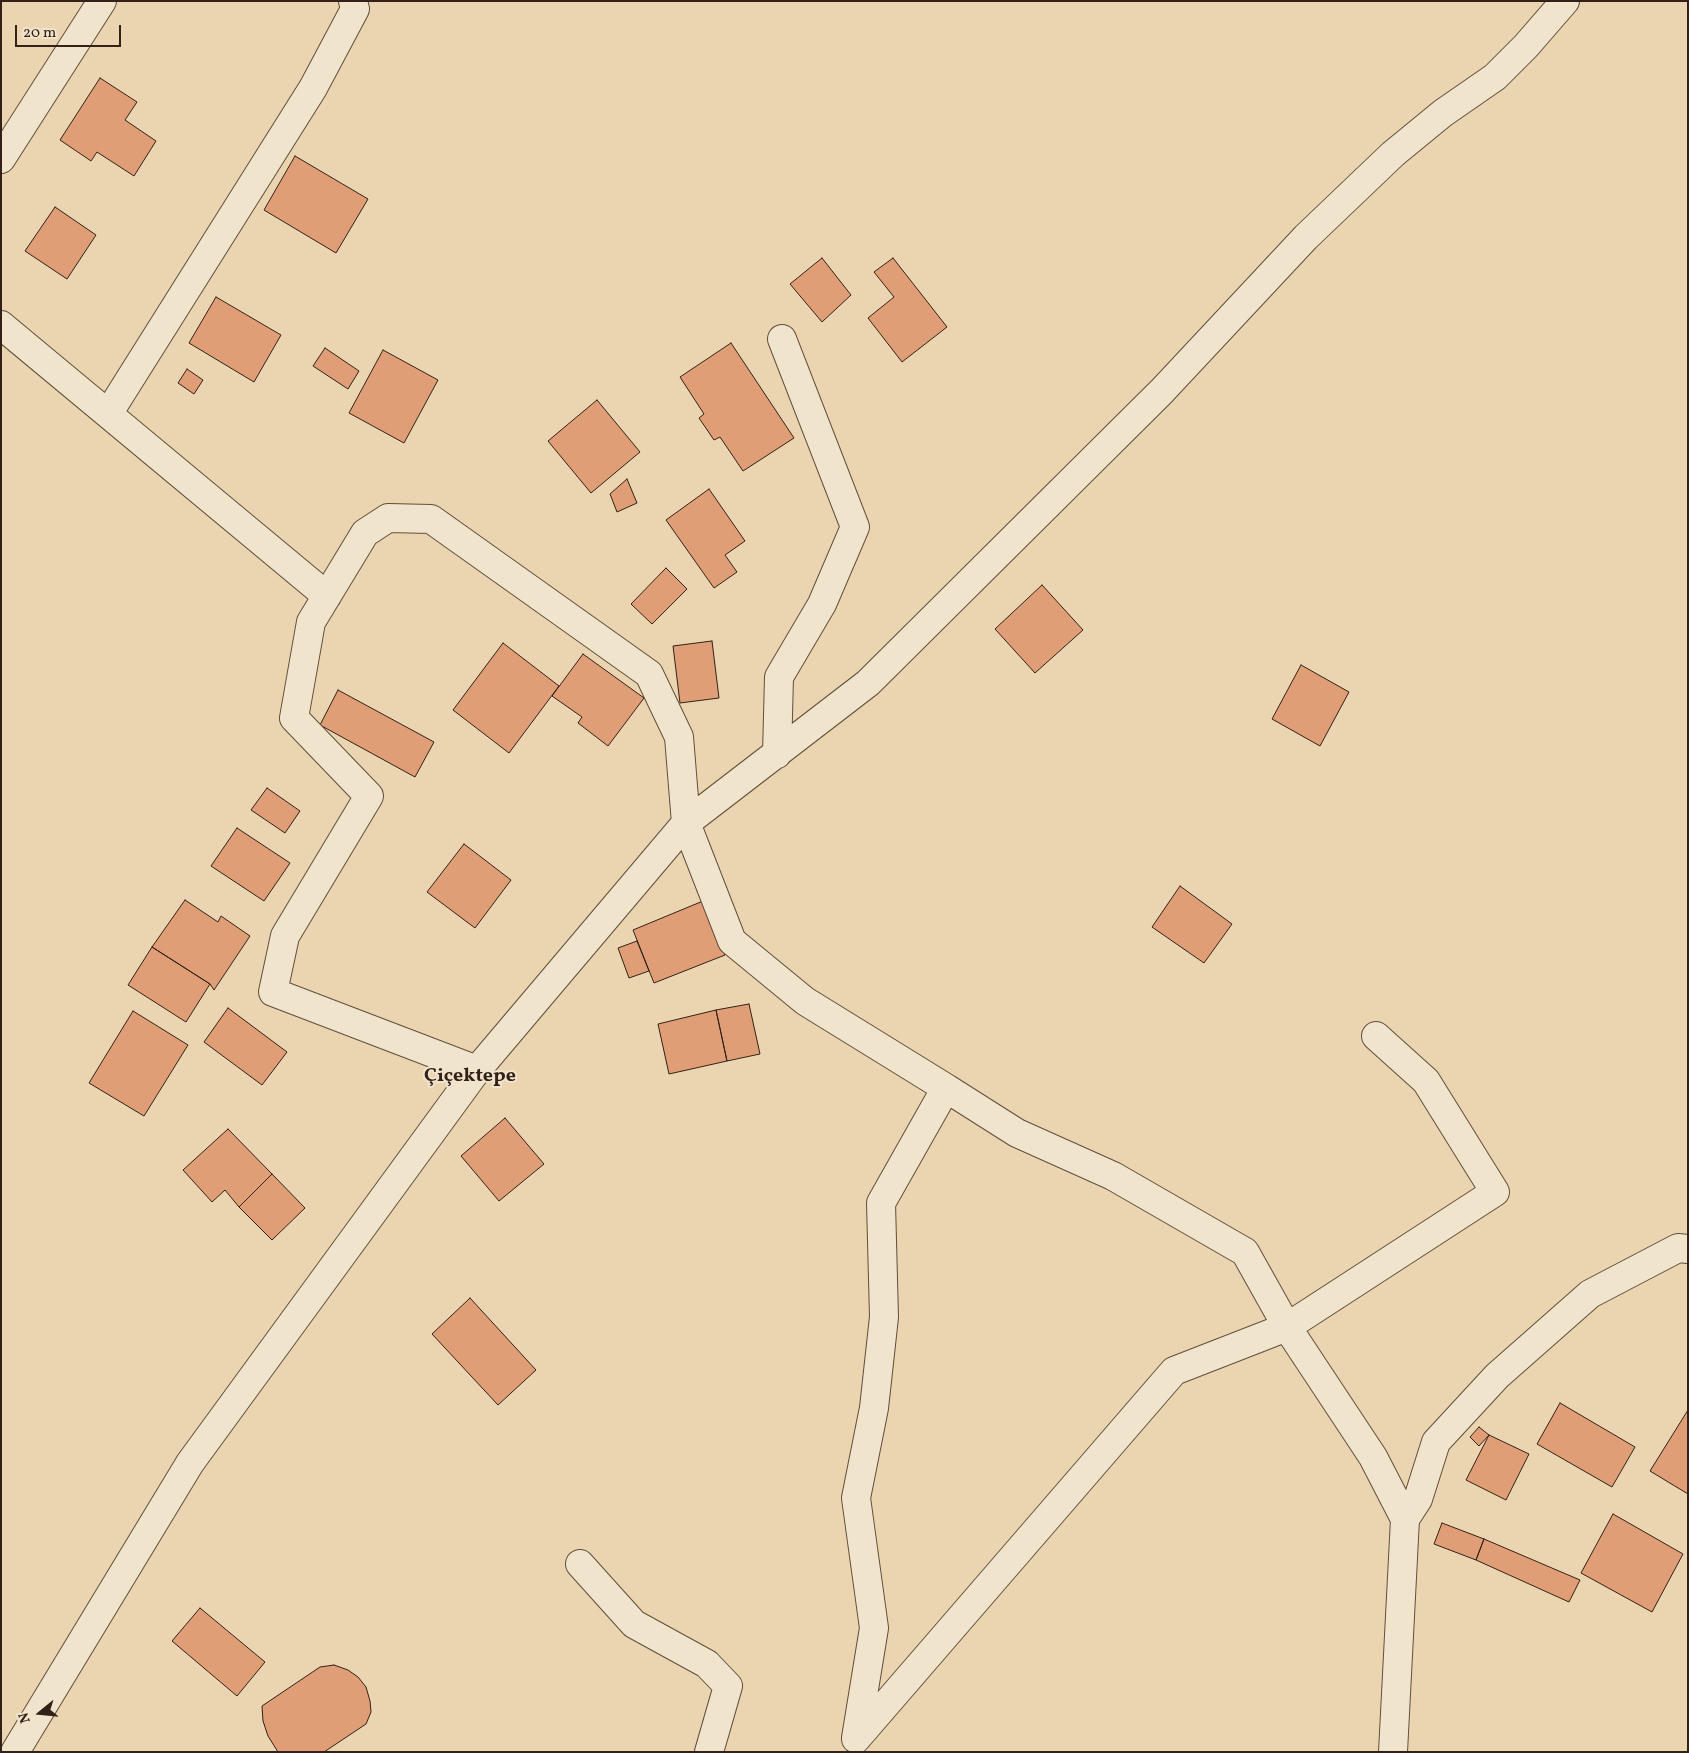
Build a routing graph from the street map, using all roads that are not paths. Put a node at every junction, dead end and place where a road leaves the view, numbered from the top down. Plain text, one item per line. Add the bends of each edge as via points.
1 (102, 1) edge
2 (353, 1) edge
3 (1565, 1) edge
4 (1, 159) edge
5 (1, 325) edge
6 (782, 338) dead end
7 (108, 414) junction
8 (327, 596) junction
9 (777, 754) junction
10 (686, 823) junction
11 (1376, 1036) dead end
12 (477, 1070) junction
13 (946, 1088) junction
14 (1688, 1249) edge
15 (1287, 1327) junction
16 (1405, 1519) junction
17 (580, 1564) dead end
18 (850, 1745) edge
19 (15, 1752) edge
20 (709, 1752) edge
21 (1392, 1752) edge

1 - 4 street
2 - 7 street via 355,9 313,88
3 - 9 street via 1495,77 1443,113 1393,154 1306,236 1162,391 868,683
5 - 7 street
6 - 9 street via 856,527 822,604 779,677
7 - 8 street
8 - 10 street via 365,533 388,518 431,519 649,674 679,737
8 - 12 street via 311,622 294,718 369,796 285,936 273,992
9 - 10 street
10 - 12 street
10 - 13 street via 732,941 805,1000
11 - 15 street via 1426,1081 1495,1192
12 - 19 street via 190,1463
13 - 15 street via 1017,1133 1112,1176 1245,1252
13 - 18 street via 881,1204 884,1317 874,1408 856,1498 874,1628
14 - 16 street via 1678,1248 1590,1294 1497,1376 1436,1442 1418,1499
15 - 16 street via 1373,1458
15 - 18 street via 1174,1371
16 - 21 street
17 - 20 street via 634,1624 707,1664 728,1686

